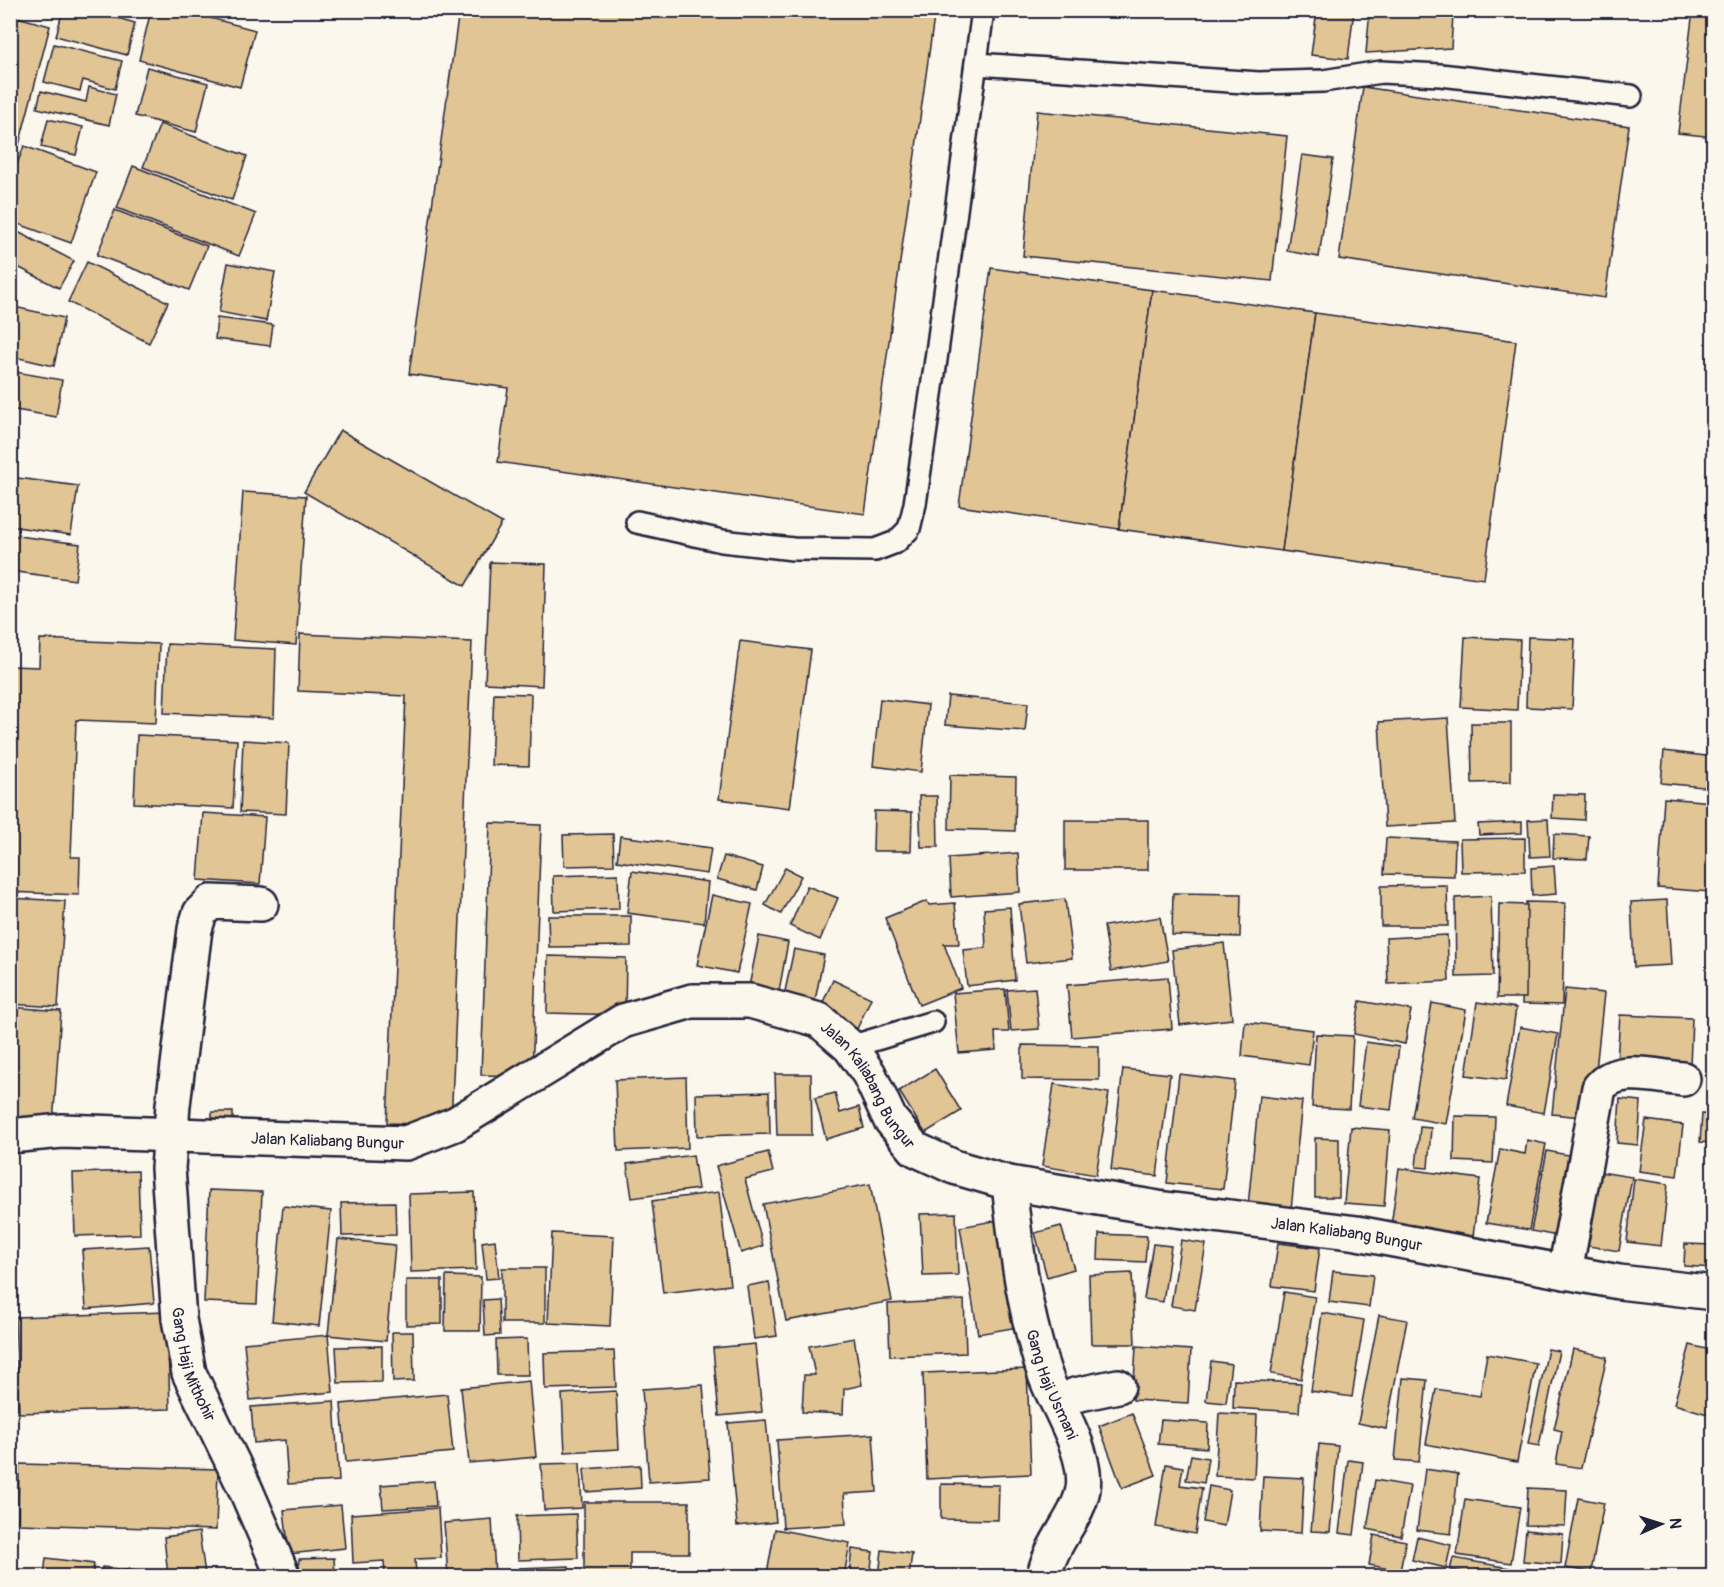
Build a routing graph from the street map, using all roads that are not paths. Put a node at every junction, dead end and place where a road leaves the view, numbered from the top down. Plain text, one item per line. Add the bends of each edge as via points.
1 (983, 10) edge
2 (976, 64) junction
3 (1631, 96) dead end
4 (637, 522) dead end
5 (261, 904) dead end
6 (933, 1022) dead end
7 (850, 1047) junction
8 (1683, 1079) dead end
9 (170, 1135) junction
10 (10, 1136) edge
11 (1009, 1183) junction
12 (1565, 1272) junction
13 (1713, 1293) edge
14 (1118, 1386) dead end
15 (1060, 1403) junction
16 (283, 1576) edge
17 (1044, 1576) edge

1 - 2 lane
2 - 3 lane via 1259,83 1323,81 1381,72
2 - 4 lane via 909,529 896,543 875,550 793,549 722,541
5 - 9 street, Gang Haji Mithohir via 220,901 205,906 200,913
6 - 7 lane
7 - 9 street, Jalan Kaliabang Bungur via 819,1020 750,1000 692,1001 623,1021 455,1124 406,1143
7 - 11 street, Jalan Kaliabang Bungur via 869,1074 890,1119 915,1149 954,1167
8 - 12 street via 1630,1074 1606,1078 1599,1088
9 - 10 street, Jalan Kaliabang Bungur via 62,1131
9 - 16 street, Gang Haji Mithohir via 168,1168 179,1319 189,1372
11 - 12 street, Jalan Kaliabang Bungur via 1158,1208 1357,1233
11 - 15 street, Gang Haji Usmani via 1013,1228 1033,1336
12 - 13 street, Jalan Kaliabang Bungur
14 - 15 street via 1075,1395
15 - 17 street, Gang Haji Usmani via 1081,1463 1083,1490 1077,1509 1055,1543

